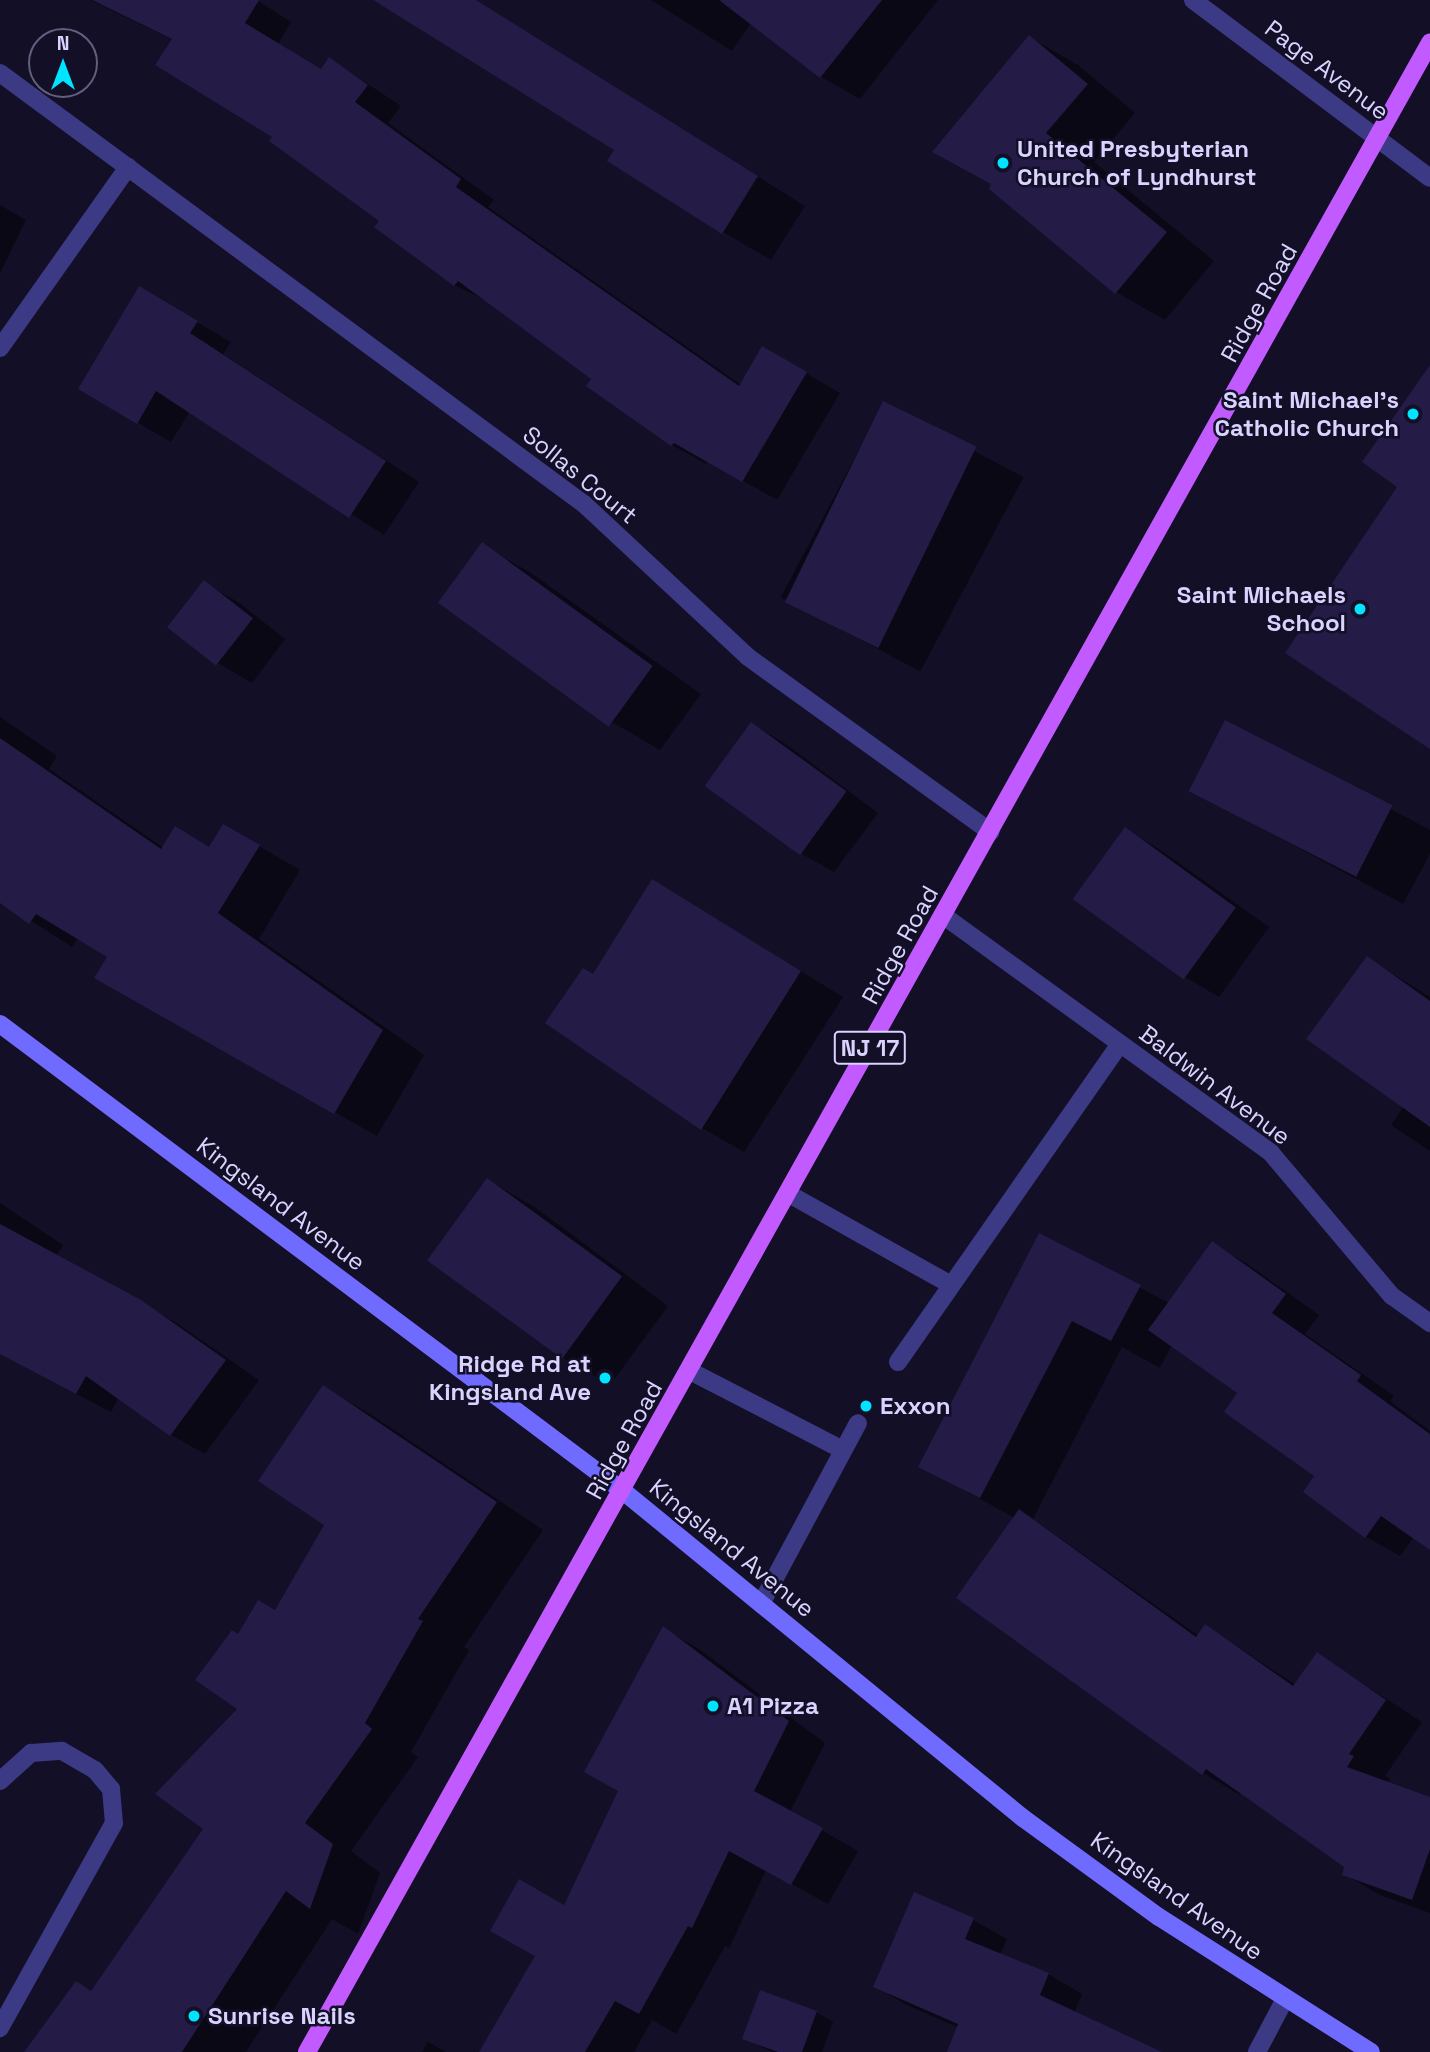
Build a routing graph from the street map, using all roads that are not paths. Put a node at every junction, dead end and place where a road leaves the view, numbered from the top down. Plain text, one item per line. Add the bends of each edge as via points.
1 (1193, 0) edge
2 (1430, 43) edge
3 (0, 73) edge
4 (1377, 138) junction
5 (128, 167) junction
6 (1430, 178) edge
7 (0, 348) edge
8 (991, 832) junction
9 (944, 916) junction
10 (0, 1024) edge
11 (1119, 1044) junction
12 (789, 1194) junction
13 (951, 1285) junction
14 (1430, 1323) edge
15 (898, 1362) dead end
16 (690, 1371) junction
17 (858, 1423) dead end
18 (843, 1450) junction
19 (623, 1491) junction
20 (761, 1604) junction
21 (0, 1781) edge
22 (1285, 1999) junction
23 (0, 2028) edge
24 (307, 2052) edge
25 (1257, 2052) edge
26 (1371, 2052) edge

1 - 4 street, Page Avenue
2 - 4 main road, Ridge Road / NJ 17
3 - 5 street, Sollas Court
4 - 6 street, Page Avenue
4 - 8 main road, Ridge Road / NJ 17
5 - 7 street
5 - 8 street, Sollas Court via 584,504 748,657
8 - 9 main road, Ridge Road / NJ 17
9 - 11 street, Baldwin Avenue
9 - 12 main road, Ridge Road / NJ 17
10 - 19 street, Kingsland Avenue
11 - 13 street
11 - 14 street, Baldwin Avenue via 1270,1153 1392,1296
12 - 13 street
12 - 16 main road, Ridge Road / NJ 17
13 - 15 street
16 - 18 street
16 - 19 main road, Ridge Road / NJ 17
17 - 18 street
18 - 20 street
19 - 20 street, Kingsland Avenue
19 - 24 main road, Ridge Road / NJ 17
20 - 22 street, Kingsland Avenue via 1023,1818 1159,1917
21 - 23 street via 31,1753 62,1751 95,1770 111,1789 114,1823
22 - 25 street
22 - 26 street, Kingsland Avenue

